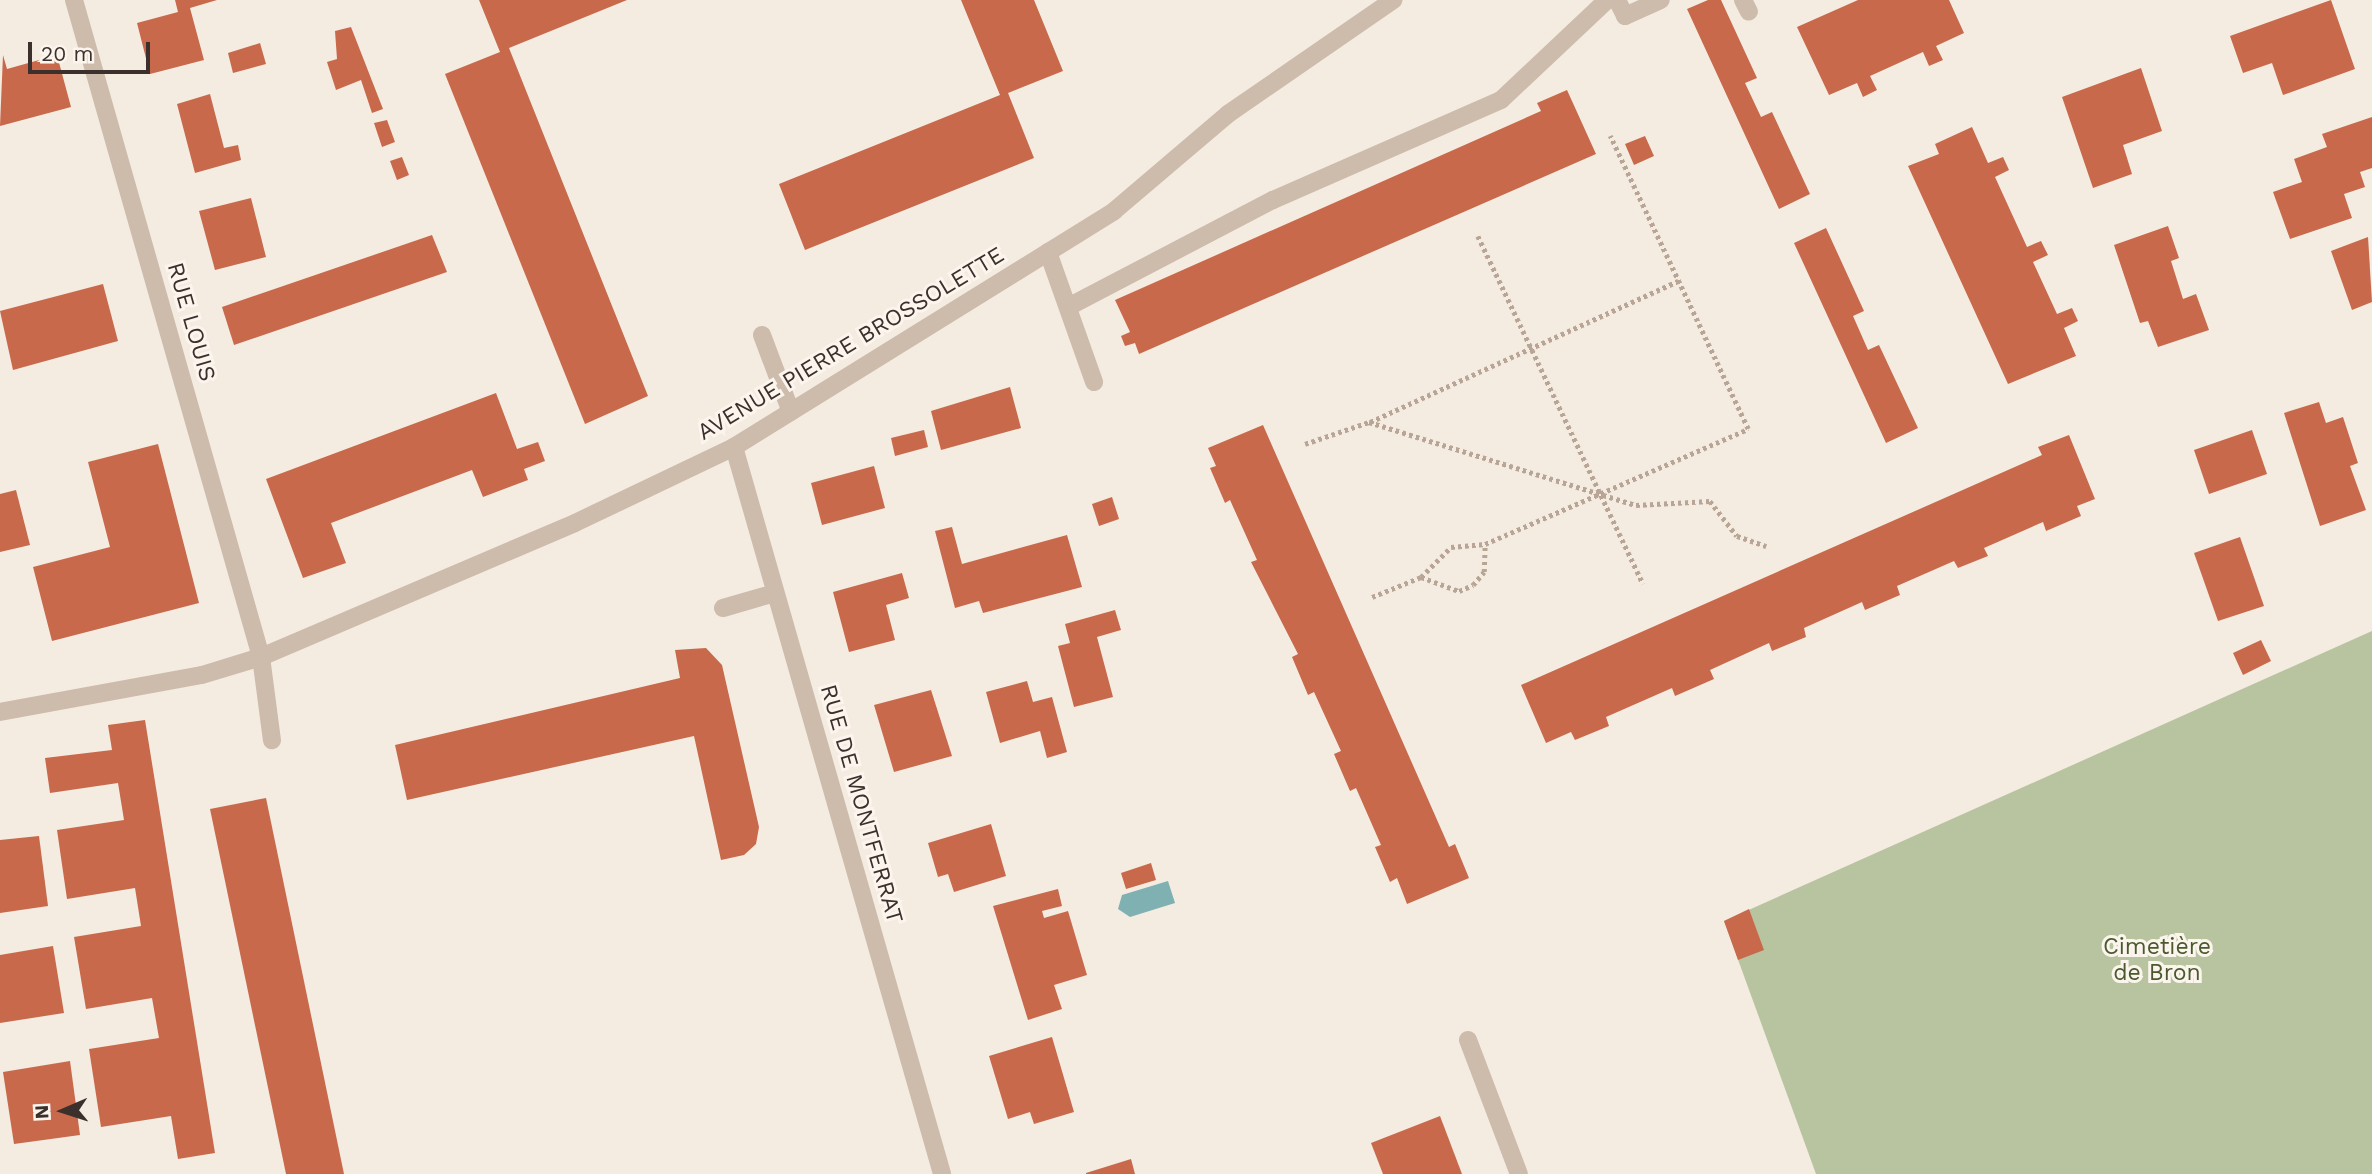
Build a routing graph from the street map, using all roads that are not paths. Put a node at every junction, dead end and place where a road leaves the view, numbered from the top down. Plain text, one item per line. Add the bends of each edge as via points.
1 (74, 0) edge
2 (1393, 0) edge
3 (1606, 0) edge
4 (1617, 0) edge
5 (1661, 0) edge
6 (1048, 252) junction
7 (1068, 307) junction
8 (762, 335) dead end
9 (1094, 382) dead end
10 (791, 412) junction
11 (734, 447) junction
12 (775, 593) junction
13 (723, 608) dead end
14 (261, 657) junction
15 (0, 712) edge
16 (272, 740) dead end
17 (1468, 1041) dead end
18 (942, 1174) edge
19 (1519, 1174) edge

1 - 14 street, RUE LOUIS
2 - 6 street, AVENUE PIERRE BROSSOLETTE via 1228,114 1114,211
3 - 7 street via 1501,100 1273,200
4 - 5 street via 1625,16
6 - 7 street
6 - 10 street, AVENUE PIERRE BROSSOLETTE
7 - 9 street
8 - 10 street
10 - 11 street, AVENUE PIERRE BROSSOLETTE
11 - 12 street, RUE DE MONTFERRAT
11 - 14 street, AVENUE PIERRE BROSSOLETTE via 575,523
12 - 13 street
12 - 18 street, RUE DE MONTFERRAT
14 - 15 street, AVENUE PIERRE BROSSOLETTE via 202,675
14 - 16 street, RUE LOUIS
17 - 19 street

